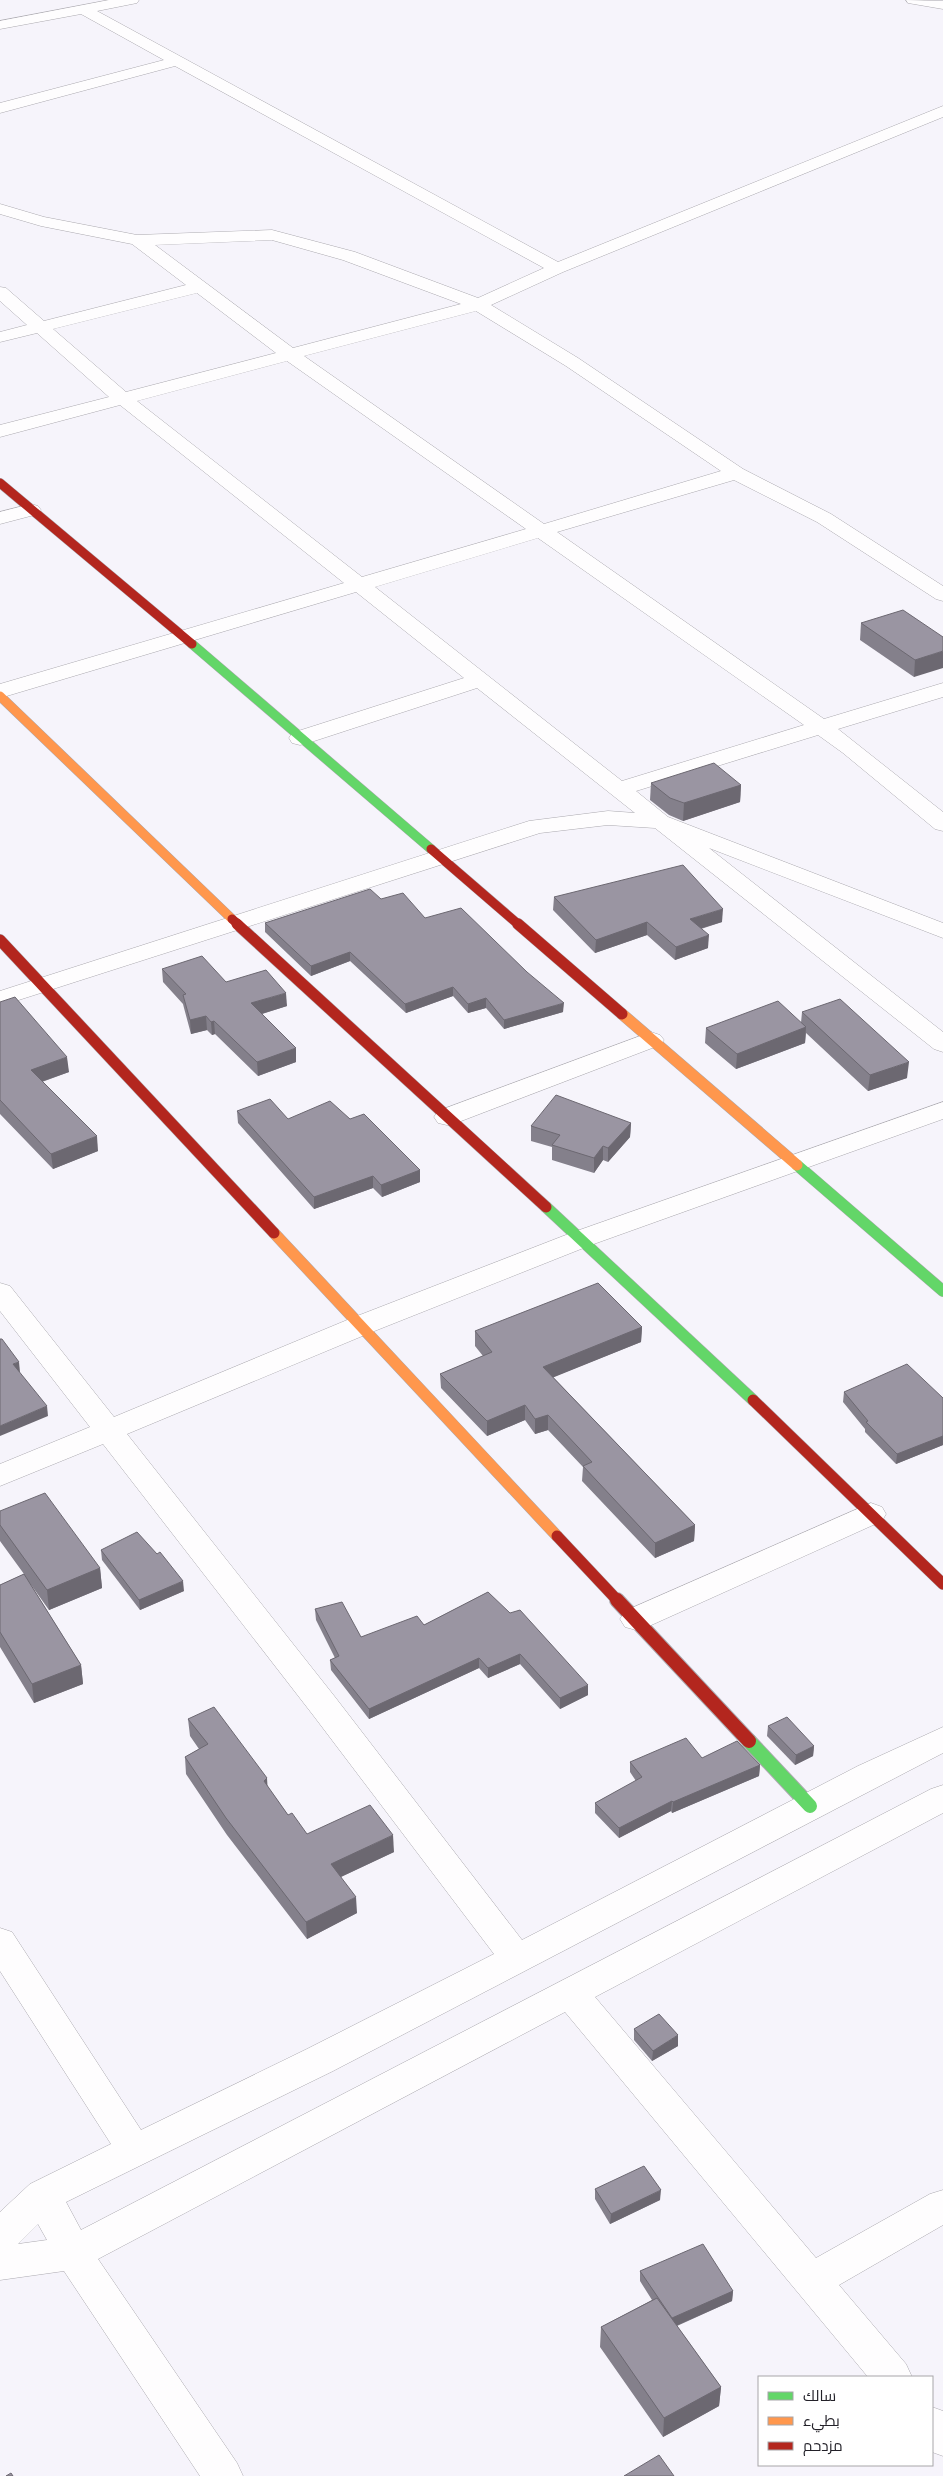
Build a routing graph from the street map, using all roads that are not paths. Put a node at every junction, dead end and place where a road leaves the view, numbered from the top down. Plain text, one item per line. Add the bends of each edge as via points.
1 (132, 0) edge
2 (913, 0) edge
3 (943, 4) edge
4 (82, 9) junction
5 (0, 25) edge
6 (177, 61) junction
7 (0, 108) edge
8 (943, 111) edge
9 (0, 209) edge
10 (137, 240) junction
11 (557, 268) junction
12 (200, 287) junction
13 (0, 292) edge
14 (478, 305) junction
15 (40, 326) junction
16 (0, 337) edge
17 (289, 354) junction
18 (122, 398) junction
19 (0, 431) edge
20 (736, 473) junction
21 (0, 483) edge
22 (31, 510) junction
23 (0, 518) edge
24 (540, 530) junction
25 (358, 584) junction
26 (943, 595) edge
27 (183, 636) junction
28 (480, 680) junction
29 (943, 690) edge
30 (0, 691) edge
31 (0, 696) edge
32 (821, 727) junction
33 (300, 738) junction
34 (619, 789) junction
35 (662, 822) junction
36 (943, 824) edge
37 (439, 858) junction
38 (236, 923) junction
39 (943, 931) edge
40 (0, 940) edge
41 (42, 986) junction
42 (0, 999) edge
43 (650, 1040) junction
44 (943, 1044) edge
45 (943, 1110) edge
46 (447, 1116) junction
47 (796, 1164) junction
48 (580, 1239) junction
49 (943, 1291) edge
50 (5, 1308) edge
51 (362, 1325) junction
52 (110, 1432) junction
53 (0, 1476) edge
54 (871, 1514) junction
55 (943, 1584) edge
56 (636, 1619) junction
57 (943, 1739) edge
58 (943, 1798) edge
59 (810, 1806) junction
60 (0, 1942) edge
61 (517, 1959) junction
62 (571, 1994) junction
63 (135, 2151) junction
64 (43, 2196) junction
65 (943, 2206) edge
66 (0, 2236) edge
67 (73, 2253) junction
68 (0, 2263) edge
69 (812, 2281) junction
70 (891, 2376) edge
71 (933, 2426) edge
72 (943, 2438) edge
73 (223, 2476) edge

1 - 4 street
2 - 3 street
4 - 5 street
4 - 6 street
6 - 7 street
6 - 11 street
8 - 11 street
9 - 10 street via 41,221
10 - 12 street
10 - 14 street via 272,235 293,239 392,271
11 - 14 street
12 - 15 street
12 - 17 street
13 - 15 street
14 - 17 street
14 - 20 street via 572,362
15 - 16 street
15 - 18 street
17 - 18 street
17 - 24 street
18 - 19 street
18 - 25 street
20 - 24 street
20 - 26 street via 824,518
21 - 22 street
22 - 23 street
22 - 27 street
24 - 25 street
24 - 32 street
25 - 27 street
25 - 28 street
27 - 30 street
27 - 33 street
28 - 33 street
28 - 34 street
29 - 32 street
31 - 38 street
32 - 34 street
32 - 36 street
33 - 37 street
34 - 35 street
35 - 37 street via 608,818 537,826
35 - 39 street
35 - 44 street
37 - 38 street
37 - 43 street
38 - 41 street
38 - 46 street
40 - 41 street
41 - 42 street
41 - 51 street
43 - 46 street
43 - 47 street
45 - 47 street
46 - 48 street
47 - 48 street
47 - 49 street
48 - 51 street
48 - 54 street via 700,1348
50 - 52 street
51 - 52 street
51 - 56 street
52 - 53 street
52 - 61 street
54 - 55 street
54 - 56 street
56 - 59 street
57 - 59 street
58 - 62 street
59 - 61 street
60 - 63 street
61 - 63 street
62 - 67 street
62 - 69 street
63 - 64 street
64 - 66 street
64 - 67 street
65 - 69 street
67 - 68 street
67 - 73 street
69 - 70 street
71 - 72 street

